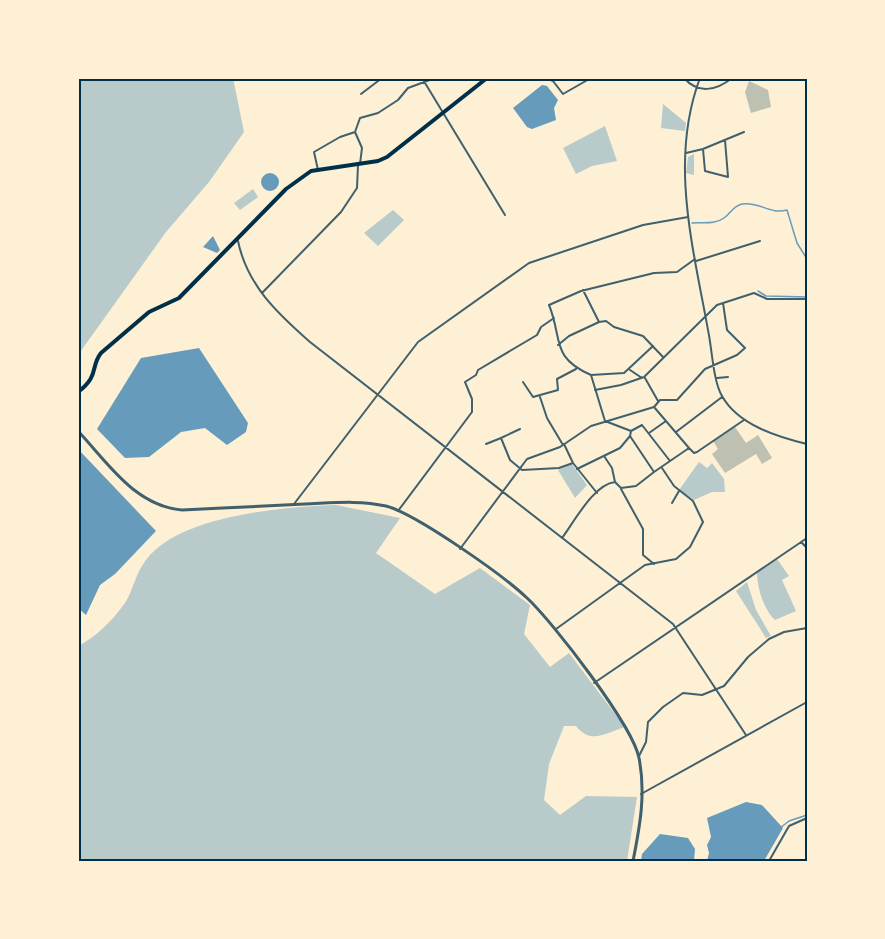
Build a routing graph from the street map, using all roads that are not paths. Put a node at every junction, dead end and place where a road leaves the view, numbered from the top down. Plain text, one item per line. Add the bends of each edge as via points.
1 (382, 78) edge
2 (422, 78) edge
3 (435, 78) edge
4 (487, 78) edge
5 (546, 78) edge
6 (591, 78) edge
7 (684, 78) edge
8 (700, 78) edge
9 (732, 78) edge
10 (424, 82) junction
11 (696, 89) junction
12 (361, 94) dead end
13 (443, 113) junction
14 (355, 132) junction
15 (744, 132) dead end
16 (725, 140) junction
17 (703, 149) junction
18 (686, 153) junction
19 (359, 165) junction
20 (318, 170) junction
21 (505, 215) dead end
22 (688, 217) junction
23 (238, 241) junction
24 (760, 241) dead end
25 (696, 260) junction
26 (583, 290) junction
27 (261, 293) junction
28 (807, 299) edge
29 (723, 303) junction
30 (554, 318) junction
31 (706, 318) junction
32 (599, 322) junction
33 (558, 345) junction
34 (653, 346) junction
35 (663, 357) junction
36 (715, 366) junction
37 (576, 369) junction
38 (630, 370) junction
39 (591, 375) junction
40 (643, 377) junction
41 (728, 377) dead end
42 (717, 378) junction
43 (523, 382) dead end
44 (595, 390) junction
45 (78, 392) edge
46 (378, 395) junction
47 (540, 396) junction
48 (722, 397) junction
49 (658, 401) junction
50 (654, 407) junction
51 (744, 420) junction
52 (605, 421) junction
53 (666, 421) junction
54 (520, 429) dead end
55 (78, 431) edge
56 (631, 431) junction
57 (676, 432) junction
58 (649, 433) junction
59 (630, 436) junction
60 (501, 438) junction
61 (486, 444) dead end
62 (807, 444) edge
63 (564, 445) junction
64 (446, 447) junction
65 (689, 448) junction
66 (604, 456) junction
67 (670, 461) junction
68 (573, 463) junction
69 (662, 468) junction
70 (519, 469) junction
71 (577, 469) junction
72 (654, 472) junction
73 (615, 482) junction
74 (621, 488) junction
75 (679, 491) junction
76 (504, 492) junction
77 (597, 493) junction
78 (294, 504) junction
79 (672, 504) dead end
80 (398, 511) junction
81 (562, 538) junction
82 (807, 538) edge
83 (801, 542) junction
84 (807, 548) edge
85 (460, 549) junction
86 (654, 564) junction
87 (807, 581) edge
88 (620, 583) junction
89 (807, 597) edge
90 (676, 628) junction
91 (807, 628) edge
92 (554, 630) junction
93 (594, 683) junction
94 (717, 690) junction
95 (807, 702) edge
96 (746, 735) junction
97 (639, 756) junction
98 (641, 794) junction
99 (807, 818) edge
100 (633, 861) edge
101 (769, 861) edge

1 - 12 street
2 - 10 street
3 - 10 street
4 - 13 main road
5 - 6 street via 554,81 564,94
7 - 11 street
8 - 11 street
9 - 11 street
10 - 13 street
10 - 14 street via 408,88 378,113 360,118
11 - 18 street
13 - 19 main road via 387,157
13 - 21 street
14 - 19 street via 362,148
14 - 20 street via 314,152
15 - 16 street
16 - 17 street
16 - 17 street via 728,177 705,171
17 - 18 street
18 - 22 street via 683,186
19 - 20 main road
19 - 27 street via 357,188 341,212
20 - 23 main road via 306,173 286,189
22 - 25 street
22 - 46 street via 643,225 529,263 418,342
23 - 27 street via 244,266
23 - 45 main road via 179,298 149,312 101,353 94,377
24 - 25 street
25 - 26 street via 677,272 654,273
25 - 31 street
26 - 30 street via 549,305
26 - 32 street
27 - 46 street via 310,342
28 - 29 street via 767,299 754,293
29 - 31 street
29 - 36 street via 728,330 745,348
30 - 33 street
30 - 64 street via 537,335 478,369 465,382 472,412
31 - 35 street
31 - 36 street
32 - 33 street
32 - 34 street via 606,321 634,333
33 - 37 street
34 - 35 street
34 - 38 street
35 - 40 street
36 - 42 street
36 - 49 street via 705,369 677,400
37 - 39 street
37 - 47 street via 557,379 558,390
38 - 39 street
38 - 40 street
39 - 44 street
40 - 44 street
40 - 49 street
41 - 42 street
42 - 48 street
43 - 47 street via 533,397
44 - 52 street
46 - 64 street
46 - 78 street
47 - 63 street via 547,418
48 - 51 street
48 - 57 street
49 - 50 street
50 - 52 street
50 - 53 street
51 - 62 street
51 - 65 street via 697,452
52 - 56 street
52 - 63 street
53 - 57 street
53 - 58 street
54 - 60 street
55 - 78 street via 132,489 158,507 182,510
56 - 58 street via 642,425
56 - 59 street
57 - 65 street
58 - 67 street
59 - 66 street via 624,446
59 - 72 street
60 - 61 street
60 - 70 street via 510,460
63 - 68 street
63 - 70 street via 527,459
64 - 76 street
64 - 80 street
65 - 67 street
66 - 71 street
66 - 73 street
67 - 69 street
68 - 70 street via 559,468
68 - 71 street
69 - 72 street
69 - 75 street
70 - 76 street
71 - 77 street
72 - 74 street via 636,486
73 - 74 street
73 - 77 street
74 - 86 street via 643,529 643,555
75 - 79 street
75 - 86 street via 693,501 703,524 690,547 676,559
76 - 81 street
76 - 85 street
77 - 81 street
78 - 80 street via 351,501
80 - 85 street
81 - 88 street
82 - 83 street
83 - 84 street
83 - 90 street
85 - 92 street via 525,596
86 - 88 street via 645,565
87 - 89 street
88 - 90 street
88 - 92 street
90 - 93 street
90 - 94 street
91 - 94 street via 784,632 762,643 730,682
92 - 93 street
93 - 97 street via 627,728
94 - 96 street
94 - 97 street via 702,695 683,693 663,707 648,722 646,742
95 - 96 street
96 - 98 street
97 - 98 street
98 - 100 street via 644,805
99 - 101 street via 789,826

